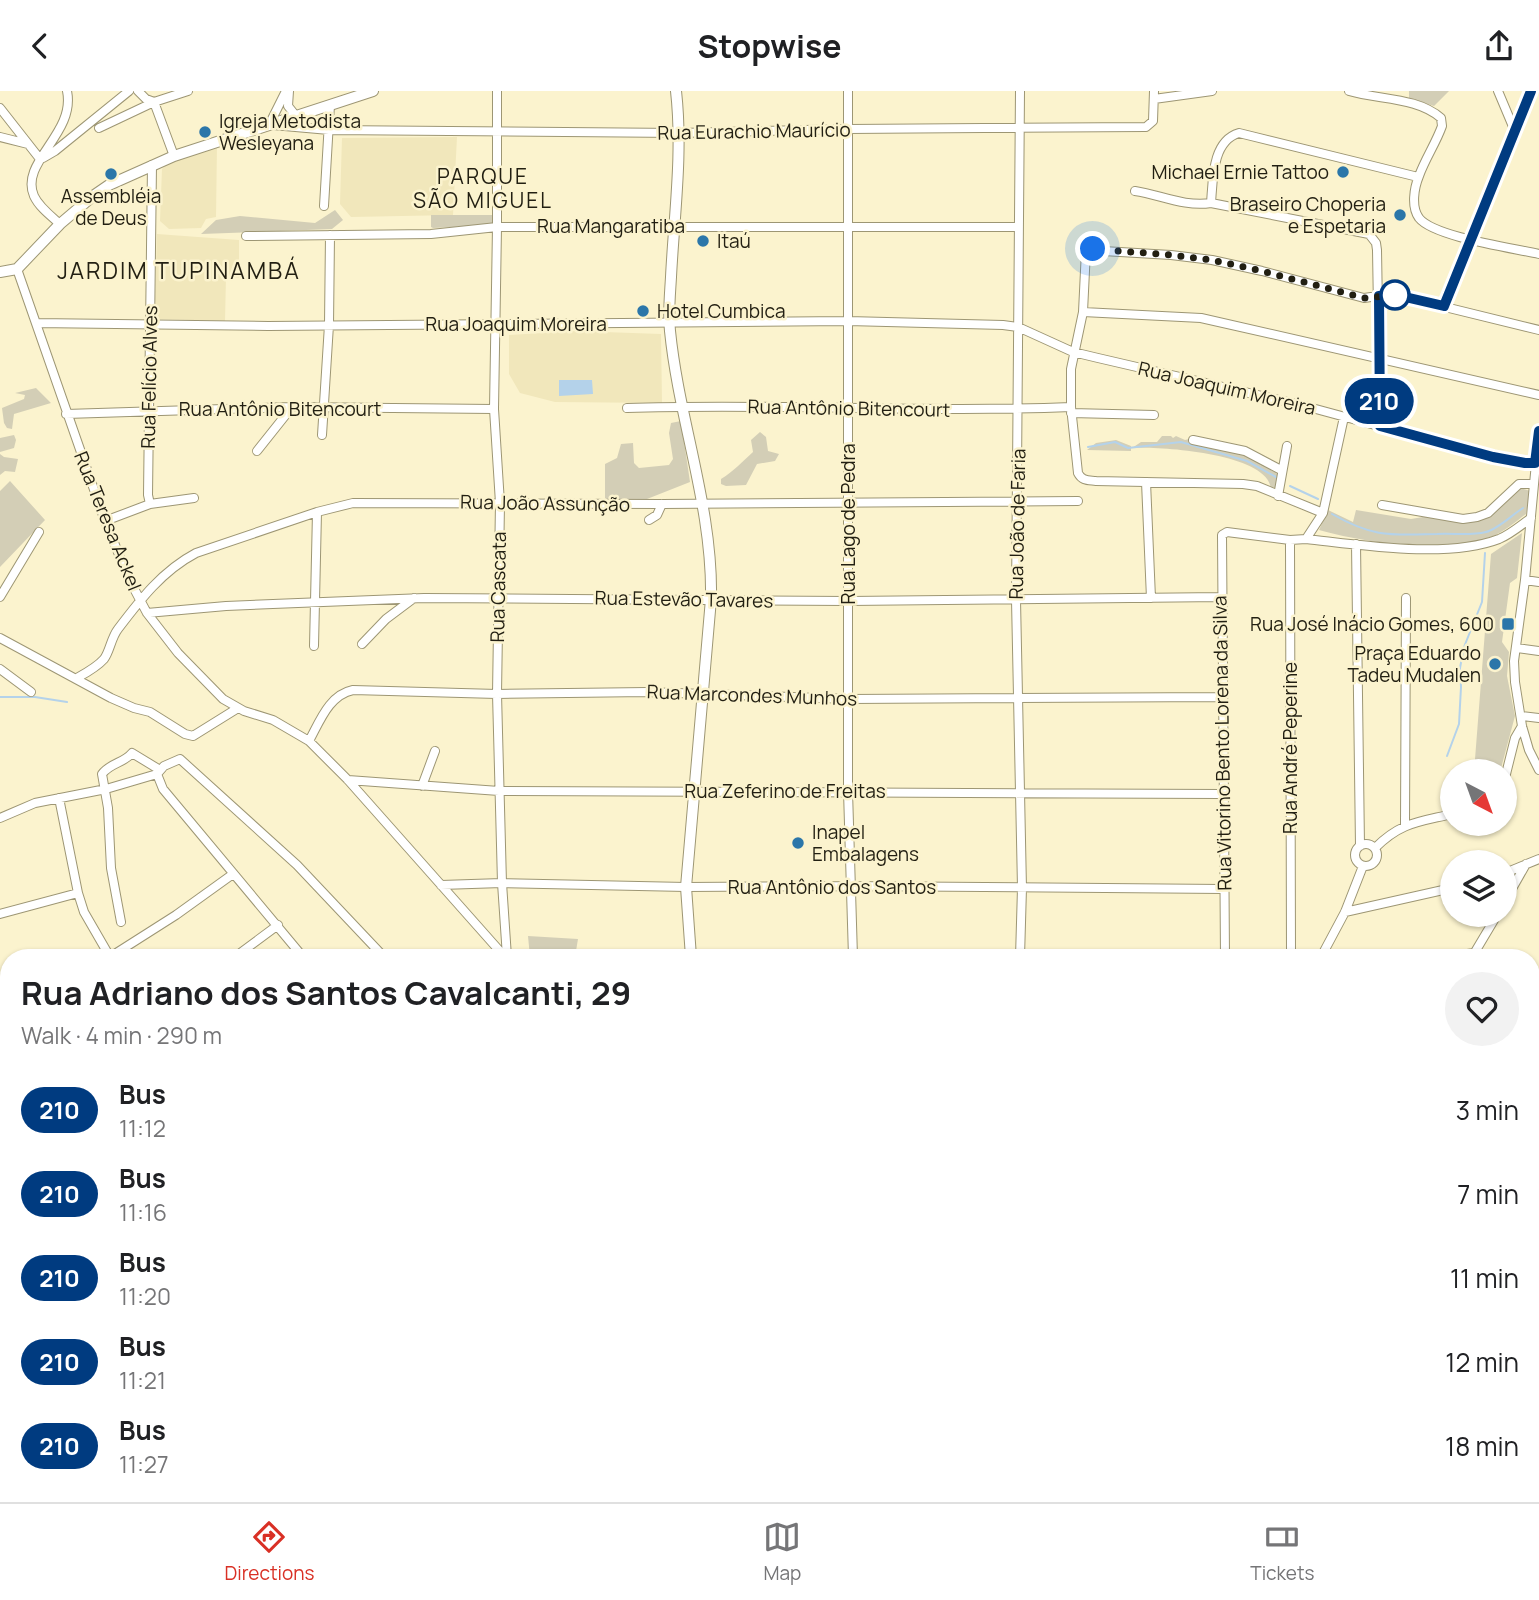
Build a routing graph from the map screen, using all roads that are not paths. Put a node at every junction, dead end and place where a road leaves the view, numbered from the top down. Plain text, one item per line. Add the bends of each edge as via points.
1 (67, 91) edge
2 (129, 91) edge
3 (138, 91) edge
4 (188, 91) edge
5 (288, 91) edge
6 (373, 91) edge
7 (497, 91) edge
8 (676, 91) edge
9 (848, 91) edge
10 (1020, 91) edge
11 (1212, 91) edge
12 (1349, 91) edge
13 (1499, 91) edge
14 (1531, 91) edge
15 (1154, 95) edge
16 (154, 102) junction
17 (330, 105) junction
18 (0, 108) edge
19 (296, 116) junction
20 (271, 125) junction
21 (1018, 127) junction
22 (99, 128) dead end
23 (848, 129) junction
24 (1514, 129) junction
25 (329, 130) junction
26 (496, 130) junction
27 (679, 133) junction
28 (0, 137) edge
29 (29, 145) junction
30 (174, 156) junction
31 (40, 159) junction
32 (152, 165) junction
33 (1418, 177) junction
34 (1135, 191) dead end
35 (1211, 203) junction
36 (324, 206) dead end
37 (60, 224) junction
38 (673, 226) junction
39 (848, 226) junction
40 (497, 227) junction
41 (1019, 227) junction
42 (330, 235) junction
43 (246, 236) dead end
44 (1470, 238) junction
45 (1538, 253) edge
46 (17, 269) junction
47 (0, 272) edge
48 (1379, 296) junction
49 (1444, 306) junction
50 (1083, 312) junction
51 (848, 321) junction
52 (669, 322) junction
53 (36, 323) junction
54 (495, 324) junction
55 (149, 325) junction
56 (329, 325) junction
57 (1018, 327) junction
58 (1539, 330) edge
59 (1073, 352) junction
60 (1378, 357) junction
61 (1539, 395) edge
62 (681, 406) junction
63 (292, 407) junction
64 (848, 407) junction
65 (324, 408) junction
66 (627, 408) dead end
67 (494, 409) junction
68 (1019, 409) junction
69 (148, 410) junction
70 (1071, 410) junction
71 (66, 414) junction
72 (1154, 415) dead end
73 (1343, 417) junction
74 (1380, 426) junction
75 (1539, 431) edge
76 (322, 435) dead end
77 (1193, 440) dead end
78 (1287, 446) dead end
79 (257, 451) dead end
80 (1537, 462) edge
81 (1281, 470) junction
82 (1146, 482) junction
83 (1534, 484) junction
84 (1278, 496) junction
85 (194, 498) dead end
86 (1018, 501) junction
87 (1078, 501) dead end
88 (848, 502) junction
89 (500, 503) junction
90 (703, 503) junction
91 (150, 504) junction
92 (662, 505) junction
93 (1382, 505) dead end
94 (317, 512) junction
95 (1323, 513) junction
96 (1535, 517) edge
97 (649, 520) dead end
98 (105, 521) junction
99 (39, 532) dead end
100 (1306, 539) junction
101 (1290, 540) junction
102 (1356, 544) junction
103 (1525, 580) junction
104 (1539, 582) edge
105 (0, 597) edge
106 (498, 597) junction
107 (1221, 597) junction
108 (414, 598) junction
109 (1151, 598) junction
110 (1406, 598) dead end
111 (712, 599) junction
112 (139, 600) junction
113 (1016, 600) junction
114 (849, 601) junction
115 (314, 603) junction
116 (147, 613) junction
117 (0, 638) edge
118 (362, 644) dead end
119 (314, 646) dead end
120 (1517, 648) junction
121 (1539, 651) edge
122 (0, 669) edge
123 (77, 678) junction
124 (32, 692) dead end
125 (497, 694) junction
126 (703, 694) junction
127 (1018, 697) junction
128 (1222, 697) junction
129 (849, 699) junction
130 (238, 708) junction
131 (1521, 716) junction
132 (1539, 718) edge
133 (1522, 726) junction
134 (309, 741) junction
135 (435, 751) dead end
136 (1510, 759) edge
137 (1539, 771) edge
138 (158, 772) junction
139 (348, 780) junction
140 (422, 786) junction
141 (106, 789) junction
142 (499, 791) junction
143 (693, 791) junction
144 (848, 791) junction
145 (1019, 792) junction
146 (1223, 794) junction
147 (59, 798) junction
148 (1440, 817) edge
149 (0, 818) edge
150 (1405, 825) junction
151 (1360, 845) junction
152 (1375, 848) junction
153 (1539, 859) edge
154 (1526, 865) junction
155 (1363, 866) junction
156 (1517, 868) edge
157 (233, 874) junction
158 (1517, 880) edge
159 (502, 883) junction
160 (441, 885) junction
161 (849, 886) junction
162 (686, 887) junction
163 (1021, 888) junction
164 (1224, 890) junction
165 (1440, 891) edge
166 (78, 893) junction
167 (1345, 912) junction
168 (0, 914) edge
169 (121, 922) dead end
170 (278, 925) junction
171 (1490, 927) edge
172 (105, 949) edge
173 (123, 949) edge
174 (246, 949) edge
175 (297, 949) edge
176 (376, 949) edge
177 (499, 949) edge
178 (506, 949) edge
179 (690, 949) edge
180 (853, 949) edge
181 (1020, 949) edge
182 (1225, 949) edge
183 (1291, 949) edge
184 (1324, 949) edge
185 (1477, 949) edge

1 - 31 street via 65,122
2 - 31 street
3 - 16 street
4 - 16 street
5 - 19 street via 288,106
5 - 20 street
6 - 17 main road
7 - 26 street, Rua Cascata
8 - 27 main road
9 - 23 street, Rua Lago de Pedra
10 - 21 street, Rua João de Faria
11 - 15 street, Rua Eurachio Maurício
12 - 33 street via 1401,101 1441,118 1439,136
13 - 24 street
14 - 24 street
15 - 21 street, Rua Eurachio Maurício via 1153,121 1146,127
16 - 22 street
16 - 30 street
17 - 19 main road
17 - 25 street
18 - 29 street
19 - 20 main road
20 - 25 street, Rua Eurachio Maurício
20 - 30 main road
21 - 23 street, Rua Eurachio Maurício
21 - 41 street, Rua João de Faria
23 - 27 street, Rua Eurachio Maurício
23 - 39 street, Rua Lago de Pedra
24 - 44 street
25 - 26 street, Rua Eurachio Maurício
25 - 36 street
26 - 27 street, Rua Eurachio Maurício
26 - 40 street, Rua Cascata
27 - 38 main road
28 - 29 street
29 - 31 street
30 - 32 main road
31 - 37 street via 32,180 33,195
32 - 37 main road via 109,185
32 - 55 street, Rua Felício Alves
33 - 35 street via 1239,133 1222,142
33 - 44 street via 1414,200 1419,217 1434,229
34 - 35 street via 1188,205
35 - 48 street via 1369,234 1376,243
37 - 46 main road
38 - 39 street, Rua Mangaratiba
38 - 40 street, Rua Mangaratiba
38 - 52 main road
39 - 41 street, Rua Mangaratiba
39 - 51 street, Rua Lago de Pedra
40 - 42 street, Rua Mangaratiba
40 - 54 street, Rua Cascata
41 - 57 street, Rua João de Faria
42 - 43 street, Rua Mangaratiba
42 - 56 street
44 - 45 street
44 - 49 street
46 - 47 main road
46 - 53 street, Rua Teresa Ackel
48 - 49 street via 1392,294
48 - 50 street via 1364,298 1212,260 1093,249 1084,254
48 - 60 street
49 - 58 street
50 - 59 street
50 - 60 street via 1201,318
51 - 52 street, Rua Joaquim Moreira
51 - 57 street, Rua Joaquim Moreira
51 - 64 street, Rua Lago de Pedra
52 - 54 street, Rua Joaquim Moreira
52 - 62 main road
53 - 55 street, Rua Joaquim Moreira
53 - 71 street, Rua Teresa Ackel
54 - 56 street, Rua Joaquim Moreira
54 - 67 street, Rua Cascata
55 - 56 street, Rua Joaquim Moreira
55 - 69 street, Rua Felício Alves
56 - 65 street
57 - 59 street, Rua Joaquim Moreira
57 - 68 street, Rua João de Faria
59 - 70 street
59 - 73 street, Rua Joaquim Moreira
60 - 61 street
60 - 74 street
62 - 64 street, Rua Antônio Bitencourt
62 - 66 street, Rua Antônio Bitencourt
62 - 90 main road
63 - 65 street, Rua Antônio Bitencourt
63 - 69 street, Rua Antônio Bitencourt
63 - 79 street
64 - 68 street, Rua Antônio Bitencourt
64 - 88 street, Rua Lago de Pedra
65 - 67 street, Rua Antônio Bitencourt
65 - 76 street
67 - 89 street, Rua Cascata
68 - 70 street, Rua Antônio Bitencourt
68 - 86 street, Rua João de Faria
69 - 71 street, Rua Antônio Bitencourt
69 - 91 street, Rua Felício Alves
70 - 72 street, Rua Antônio Bitencourt
70 - 82 street via 1077,473 1083,479
71 - 98 street, Rua Teresa Ackel
73 - 74 street, Rua Joaquim Moreira
73 - 95 street
74 - 80 street, Rua Joaquim Moreira via 1493,457
75 - 80 street
77 - 81 street via 1245,451
78 - 81 street
80 - 83 street
81 - 84 street
82 - 84 street via 1243,484
82 - 109 street
83 - 93 street via 1519,484 1488,513 1463,519
83 - 96 street
84 - 95 street
85 - 91 street
86 - 87 street, Rua João Assunção
86 - 88 street, Rua João Assunção
86 - 113 street, Rua João de Faria
88 - 90 street, Rua João Assunção
88 - 114 street, Rua Lago de Pedra
89 - 92 street, Rua João Assunção
89 - 94 street, Rua João Assunção via 353,503
89 - 106 street, Rua Cascata
90 - 92 street, Rua João Assunção
90 - 111 main road
91 - 98 street
92 - 97 street
94 - 112 street, Rua João Assunção via 196,553
94 - 115 street
95 - 100 street
96 - 102 street via 1501,538 1465,546 1412,549
96 - 103 street
98 - 112 street, Rua Teresa Ackel
99 - 105 street
100 - 101 street
100 - 102 street
101 - 107 street, Rua Vitorino Bento Lorena da Silva via 1224,532 1220,538
101 - 183 street, Rua André Peperine
102 - 151 street
103 - 104 street
103 - 120 street
106 - 108 street, Rua Estevão Tavares
106 - 111 street, Rua Estevão Tavares
106 - 125 street, Rua Cascata
107 - 109 street, Rua Estevão Tavares
107 - 128 street, Rua Vitorino Bento Lorena da Silva
108 - 115 street, Rua Estevão Tavares
108 - 118 street
109 - 113 street, Rua Estevão Tavares
110 - 150 street
111 - 114 street, Rua Estevão Tavares
111 - 126 main road
112 - 116 street, Rua Teresa Ackel
112 - 123 street, Rua João Assunção via 113,636 106,657
113 - 114 street, Rua Estevão Tavares
113 - 127 street, Rua João de Faria
114 - 129 street, Rua Lago de Pedra
115 - 116 street, Rua Estevão Tavares
115 - 119 street
116 - 130 street, Rua Teresa Ackel via 178,653 223,699
117 - 123 street
120 - 121 street
120 - 131 street via 1515,682
122 - 124 street
123 - 130 street via 193,736
125 - 126 street, Rua Marcondes Munhos
125 - 134 street, Rua Marcondes Munhos via 344,692 325,711
125 - 142 street, Rua Cascata
126 - 129 street, Rua Marcondes Munhos
126 - 143 main road
127 - 128 street, Rua Marcondes Munhos
127 - 129 street, Rua Marcondes Munhos
127 - 145 street, Rua João de Faria
128 - 146 street, Rua Vitorino Bento Lorena da Silva
129 - 144 street, Rua Lago de Pedra
130 - 134 street, Rua Teresa Ackel via 273,720
131 - 132 street
131 - 133 street
133 - 136 street
133 - 137 street
134 - 139 street, Rua Teresa Ackel
135 - 140 street
138 - 141 street
138 - 141 street via 132,753 103,771
138 - 157 street via 163,789
138 - 176 street via 178,758 297,865
139 - 140 street, Rua Zeferino de Freitas
139 - 160 street, Rua Teresa Ackel
140 - 142 street, Rua Zeferino de Freitas
141 - 147 street
141 - 169 street via 111,867
142 - 143 street, Rua Zeferino de Freitas
142 - 159 street, Rua Cascata
143 - 144 street, Rua Zeferino de Freitas
143 - 162 main road
144 - 145 street, Rua Zeferino de Freitas
144 - 161 street, Rua Lago de Pedra
145 - 146 street, Rua Zeferino de Freitas
145 - 163 street, Rua João de Faria
146 - 164 street, Rua Vitorino Bento Lorena da Silva
147 - 149 street
147 - 166 street
148 - 150 street
150 - 152 street
151 - 152 street
151 - 155 street via 1355,855
152 - 155 street via 1376,861
153 - 154 street
154 - 156 street
154 - 158 street
155 - 167 street
157 - 170 street
157 - 173 street
159 - 160 street, Rua Antônio dos Santos
159 - 162 street, Rua Antônio dos Santos
159 - 178 street, Rua Cascata
160 - 177 street, Rua Teresa Ackel
161 - 162 street, Rua Antônio dos Santos
161 - 163 street, Rua Antônio dos Santos
161 - 180 street, Rua Lago de Pedra
162 - 179 main road
163 - 164 street, Rua Antônio dos Santos
163 - 181 street, Rua João de Faria
164 - 182 street, Rua Vitorino Bento Lorena da Silva
165 - 167 street
166 - 168 street
166 - 172 street
167 - 184 street
170 - 174 street
170 - 175 street
171 - 185 street

